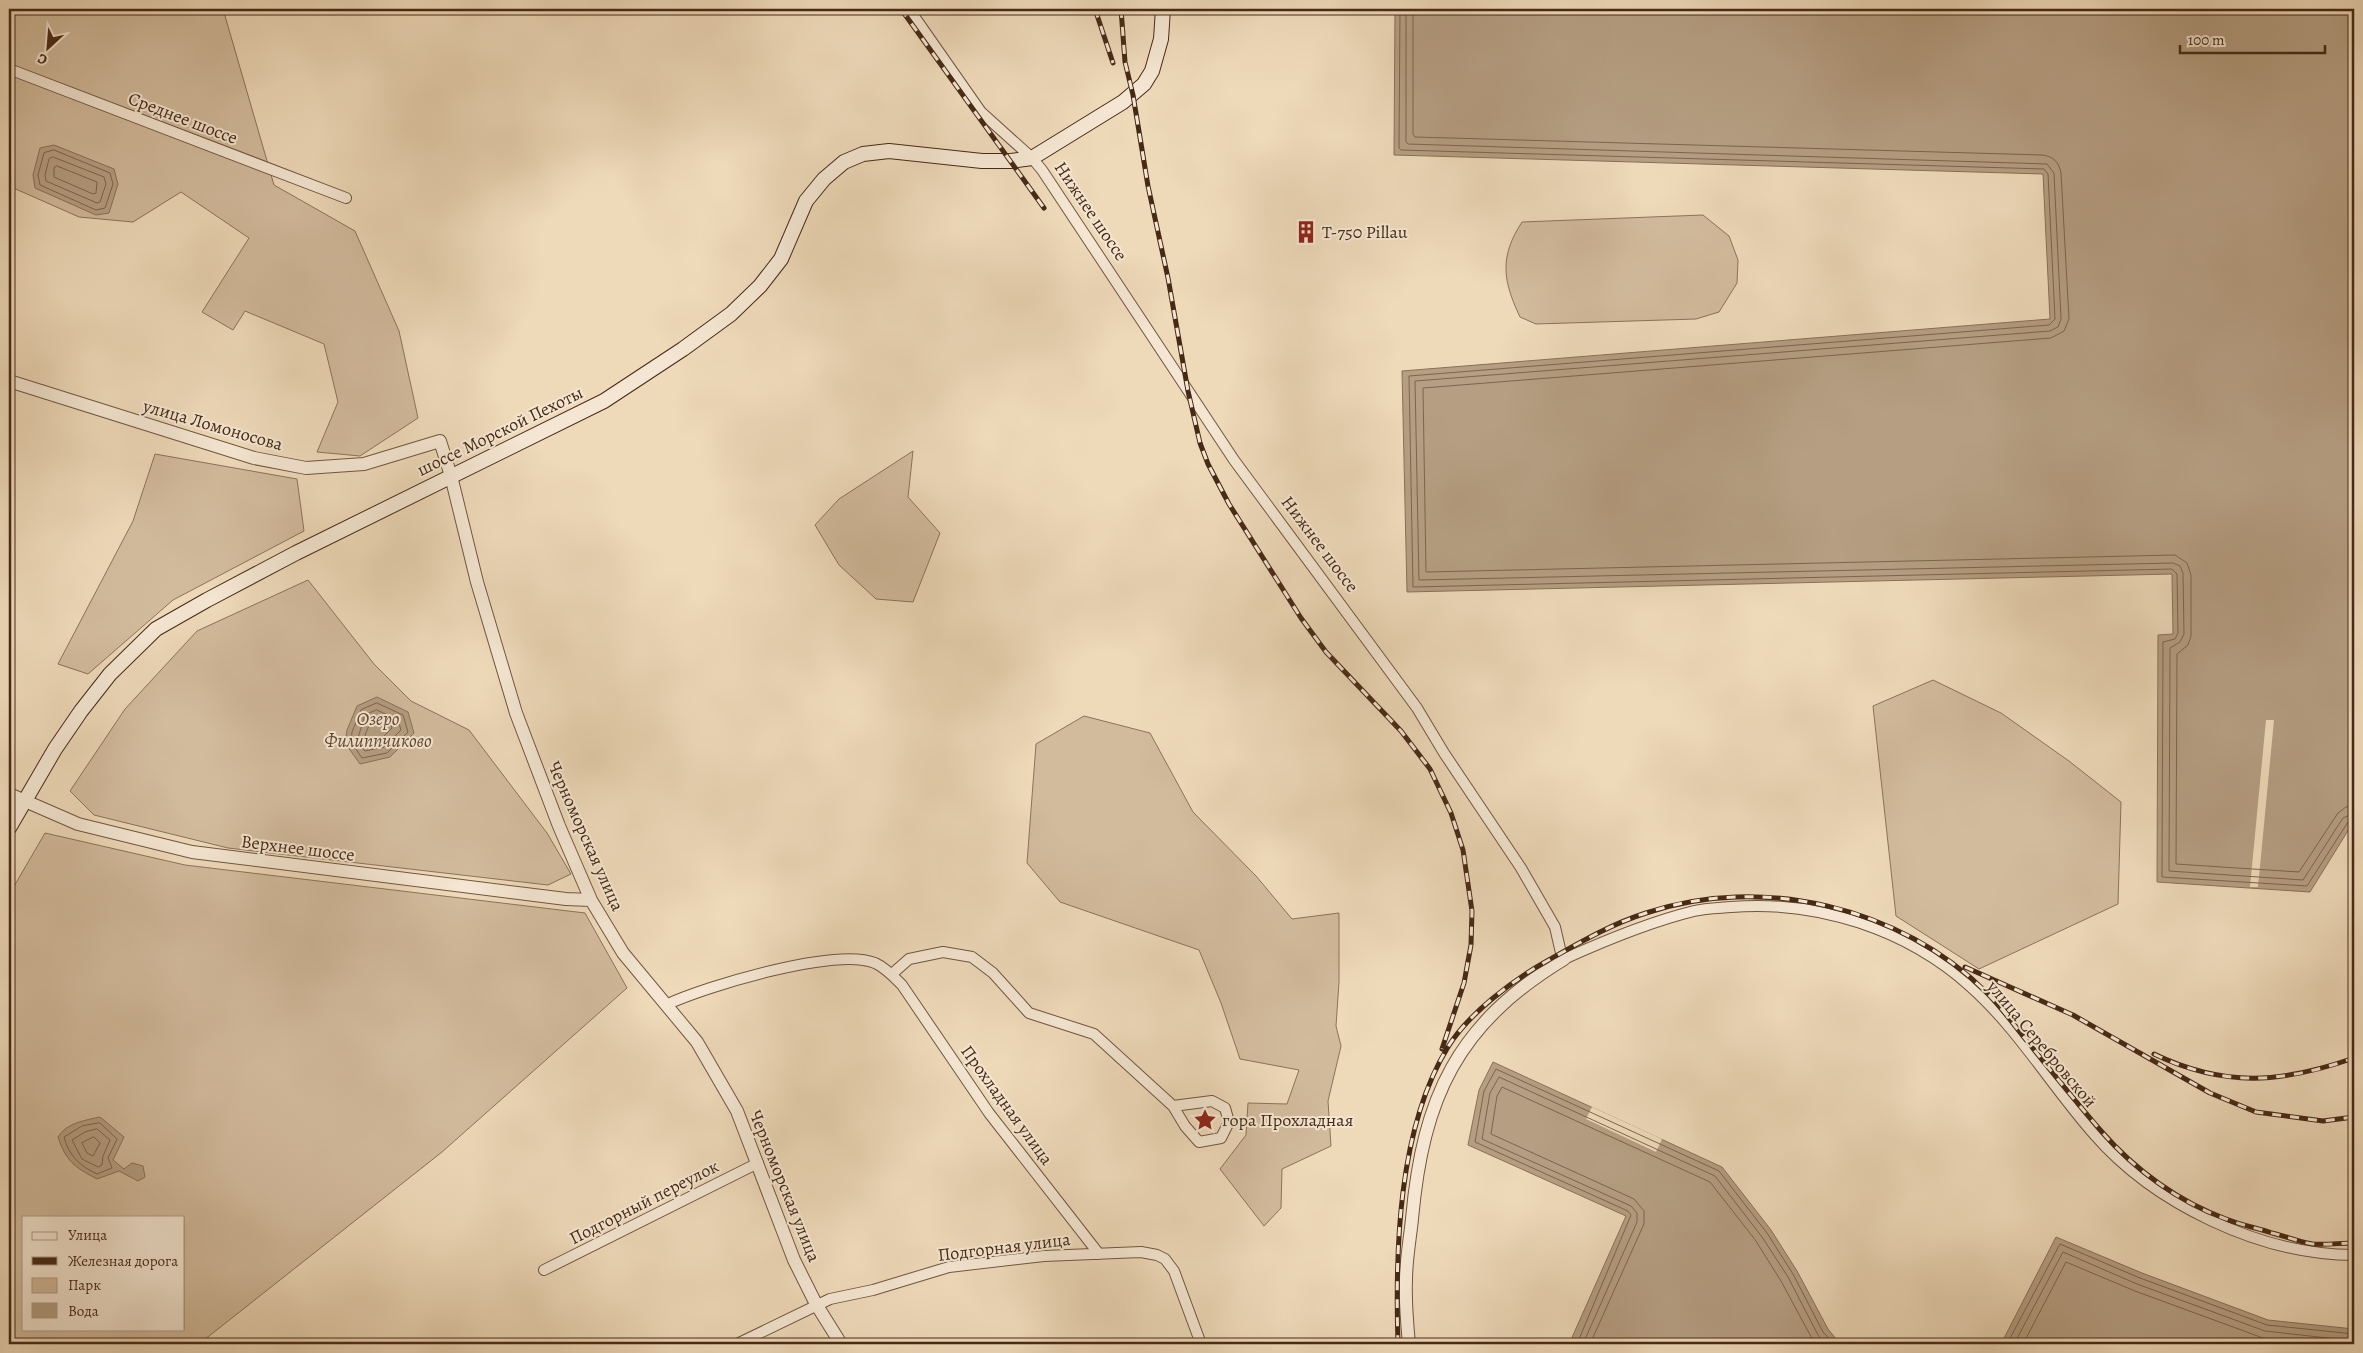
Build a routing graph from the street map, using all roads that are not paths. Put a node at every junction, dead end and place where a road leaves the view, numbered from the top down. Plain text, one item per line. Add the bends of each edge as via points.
1 (909, 9) edge
2 (1163, 9) edge
3 (9, 69) edge
4 (1032, 158) junction
5 (346, 198) dead end
6 (9, 381) edge
7 (440, 441) joint
8 (451, 476) junction
9 (9, 794) edge
10 (24, 800) junction
11 (9, 828) edge
12 (591, 900) junction
13 (1564, 959) junction
14 (892, 974) junction
15 (668, 1004) junction
16 (1173, 1106) junction
17 (758, 1163) junction
18 (1099, 1254) junction
19 (2354, 1255) edge
20 (544, 1270) dead end
21 (816, 1304) junction
22 (737, 1344) edge
23 (842, 1344) edge
24 (1200, 1344) edge
25 (1409, 1344) edge

1 - 4 street, Нижнее шоссе via 981,112
2 - 4 main road, Нижнее шоссе via 1157,57 1144,84 1123,102
3 - 5 street, Среднее шоссе
4 - 8 main road, шоссе Морской Пехоты via 1011,162 982,161 889,150 863,154 844,162 824,178 806,201 781,258 760,286 731,314 604,401
4 - 13 street, Нижнее шоссе via 1234,460 1417,708 1521,868 1555,927
6 - 7 street, улица Ломоносова via 254,458 306,468 364,464
7 - 8 street, Черноморская улица
8 - 10 main road, шоссе Морской Пехоты via 296,553 156,629 110,674 81,710
8 - 12 street, Черноморская улица via 476,582 516,713
9 - 10 street, Верхнее шоссе
10 - 11 main road, шоссе Морской Пехоты
10 - 12 street, Верхнее шоссе via 78,824 192,852
12 - 15 street, Черноморская улица via 623,953
13 - 19 street, улица Серебровской via 1606,940 1697,910 1753,905 1792,908 1879,929 1922,951 1971,987 2002,1018 2094,1134 2161,1192 2207,1218 2249,1236 2308,1252
13 - 25 street, улица Серебровской via 1532,978 1488,1016 1457,1060 1434,1103 1419,1160 1405,1280
14 - 15 street via 875,963 852,959 817,961 694,992
14 - 16 street via 909,959 943,952 972,957 993,973 1030,1013 1094,1034
14 - 18 street, Прохладная улица via 989,1113
15 - 17 street, Черноморская улица via 698,1042 737,1111
16 - 16 street via 1198,1142 1221,1138 1229,1122 1225,1108 1212,1101
17 - 20 street, Подгорный переулок
17 - 21 street, Черноморская улица via 794,1260
18 - 21 street, Подгорная улица via 1044,1256 949,1267
18 - 24 street, Подгорная улица via 1140,1252 1165,1259 1174,1271
21 - 22 street, Подгорная улица
21 - 23 street, Черноморская улица

